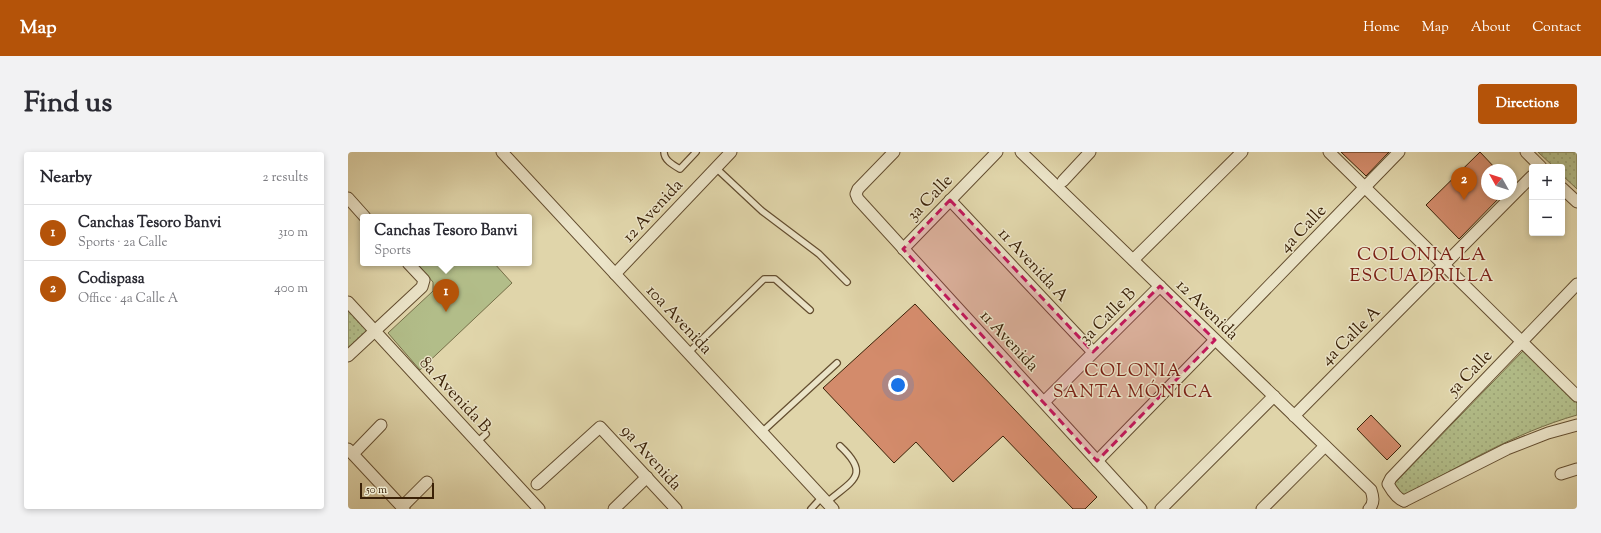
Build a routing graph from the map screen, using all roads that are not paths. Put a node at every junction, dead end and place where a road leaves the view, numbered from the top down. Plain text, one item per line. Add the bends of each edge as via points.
1 (502, 152) edge
2 (664, 152) edge
3 (696, 152) edge
4 (731, 152) edge
5 (894, 152) edge
6 (997, 152) edge
7 (1021, 152) edge
8 (1090, 152) edge
9 (1242, 152) edge
10 (1329, 152) edge
11 (1399, 152) edge
12 (1526, 152) edge
13 (1538, 164) edge
14 (716, 168) junction
15 (1529, 179) edge
16 (1063, 181) dead end
17 (1365, 187) junction
18 (1565, 191) edge
19 (348, 198) edge
20 (950, 200) junction
21 (1577, 202) edge
22 (362, 214) edge
23 (902, 249) junction
24 (1133, 260) junction
25 (1443, 265) junction
26 (411, 266) edge
27 (615, 274) junction
28 (847, 282) dead end
29 (1577, 284) edge
30 (1160, 286) junction
31 (348, 302) edge
32 (810, 310) dead end
33 (1228, 328) dead end
34 (374, 331) junction
35 (1215, 340) junction
36 (1522, 341) junction
37 (1093, 352) junction
38 (688, 353) junction
39 (348, 356) edge
40 (837, 363) dead end
41 (1274, 396) junction
42 (1577, 396) edge
43 (1044, 402) junction
44 (1294, 416) junction
45 (381, 425) dead end
46 (1577, 426) edge
47 (762, 432) junction
48 (486, 434) dead end
49 (477, 442) junction
50 (840, 446) dead end
51 (1325, 446) junction
52 (350, 451) edge
53 (1097, 461) junction
54 (1577, 469) edge
55 (1561, 474) dead end
56 (647, 476) junction
57 (427, 482) dead end
58 (537, 484) dead end
59 (827, 503) edge
60 (1405, 505) edge
61 (403, 508) edge
62 (538, 509) edge
63 (614, 509) edge
64 (676, 509) edge
65 (811, 509) edge
66 (1141, 509) edge
67 (1161, 509) edge
68 (1262, 509) edge
69 (1369, 509) edge

1 - 27 street, 10a Avenida
2 - 3 lane via 664,156 680,169
4 - 14 street, 12 Avenida
5 - 23 street, 11 Avenida via 856,194
6 - 20 street, 3a Calle
7 - 24 street, 12 Avenida
8 - 16 street
9 - 24 street, 3a Calle B
10 - 17 street
11 - 17 street, 4a Calle
12 - 13 street
14 - 27 street, 12 Avenida
14 - 28 lane via 762,211 819,254
15 - 25 street, 4a Calle A
17 - 25 street
17 - 33 street, 4a Calle
18 - 21 street
19 - 22 street
20 - 23 street, 3a Calle
20 - 37 street, 11 Avenida A
23 - 43 street, 11 Avenida
24 - 30 street, 12 Avenida
25 - 36 street
25 - 44 street, 4a Calle A
26 - 34 street via 424,280 422,287
27 - 38 street, 10a Avenida
29 - 36 street, 5a Calle
30 - 35 street, 12 Avenida
30 - 37 street, 3a Calle B
31 - 34 street, 8a Avenida B
32 - 38 lane via 775,279 764,279
34 - 39 street
34 - 49 street, 8a Avenida B
35 - 41 street, 12 Avenida
35 - 53 street
36 - 42 street
36 - 60 street, 5a Calle via 1393,474 1388,484
37 - 43 street, 3a Calle B
38 - 47 street, 10a Avenida
40 - 47 lane
41 - 44 street, 12 Avenida
41 - 67 street
43 - 53 street, 11 Avenida
44 - 51 street, 12 Avenida
45 - 52 street
46 - 60 street via 1548,433 1507,448
47 - 59 street, 10a Avenida
48 - 49 lane
49 - 62 street, 8a Avenida B
50 - 59 lane via 853,458 857,473
51 - 68 street
51 - 69 street, 12 Avenida via 1371,490 1373,498
52 - 61 street
53 - 66 street, 11 Avenida
54 - 55 street
56 - 58 street, 9a Avenida via 603,428 598,427
56 - 63 street
56 - 64 street, 9a Avenida
57 - 61 street
59 - 65 lane

